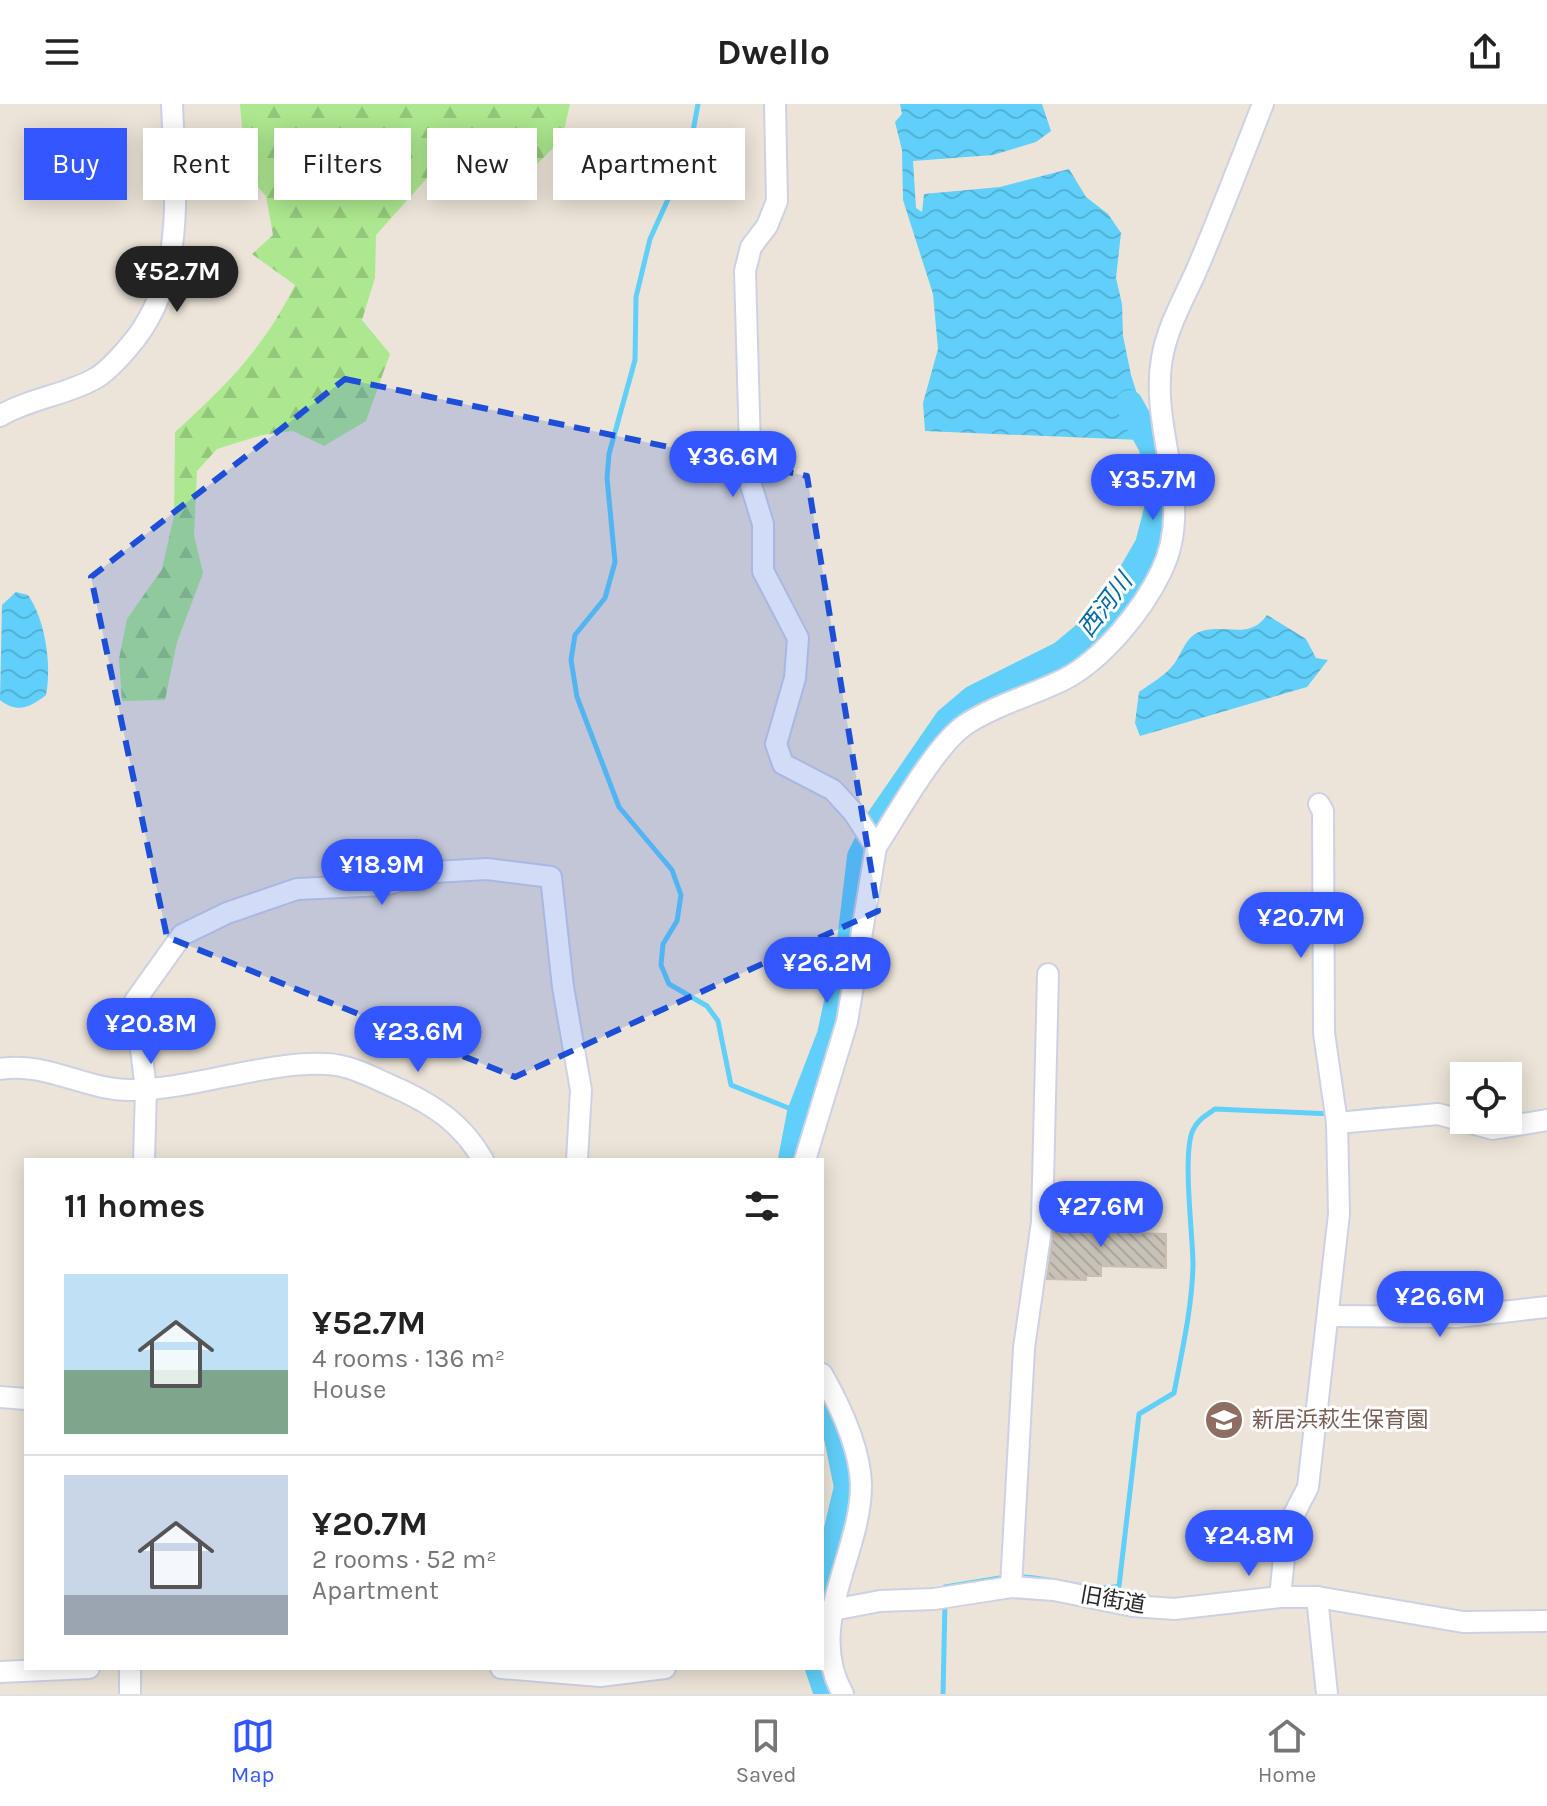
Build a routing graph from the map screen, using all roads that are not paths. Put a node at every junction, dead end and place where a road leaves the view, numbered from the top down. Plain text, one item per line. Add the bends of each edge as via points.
1 (172, 104) edge
2 (775, 104) edge
3 (1263, 104) edge
4 (0, 416) edge
5 (1319, 804) dead end
6 (872, 842) junction
7 (1048, 974) dead end
8 (0, 1069) edge
9 (146, 1089) junction
10 (1336, 1116) junction
11 (1547, 1120) edge
12 (144, 1158) edge
13 (482, 1158) edge
14 (577, 1158) edge
15 (806, 1158) edge
16 (1547, 1307) edge
17 (1330, 1316) junction
18 (824, 1379) edge
19 (0, 1397) edge
20 (24, 1399) edge
21 (1012, 1579) junction
22 (1280, 1597) junction
23 (1317, 1597) junction
24 (829, 1610) edge
25 (1547, 1621) edge
26 (44, 1670) edge
27 (130, 1670) edge
28 (526, 1670) edge
29 (649, 1670) edge
30 (0, 1672) edge
31 (130, 1694) edge
32 (843, 1694) edge
33 (1327, 1694) edge

1 - 4 street via 174,234 167,278 149,325 96,378
2 - 6 street via 777,201 751,247 745,271 751,485 763,524 763,571 798,638 795,678 776,744 783,764 833,790
3 - 6 street via 1168,332 1160,405 1177,507 1172,544 1160,574 1106,650 1068,677 964,726
5 - 10 street via 1324,1033
6 - 15 street via 847,1022
7 - 21 street via 1042,1222 1024,1348
8 - 9 street via 44,1069 83,1082
9 - 12 street
9 - 13 street via 310,1065 352,1068 450,1118
9 - 14 street via 135,1001 182,935 297,889 384,885 433,872 487,869 551,877 581,1090
10 - 11 street via 1438,1114 1493,1129
10 - 17 street via 1339,1214
16 - 17 street via 1457,1317
17 - 22 street via 1308,1487 1287,1528
18 - 24 street via 858,1459 861,1486
19 - 20 street
21 - 22 street, 旧街道 via 1133,1606 1174,1609
21 - 24 street, 旧街道 via 955,1597
22 - 23 street, 旧街道
23 - 25 street, 旧街道 via 1463,1622
23 - 33 street
24 - 32 street via 829,1659
26 - 30 street
27 - 31 street
28 - 29 street via 600,1676

